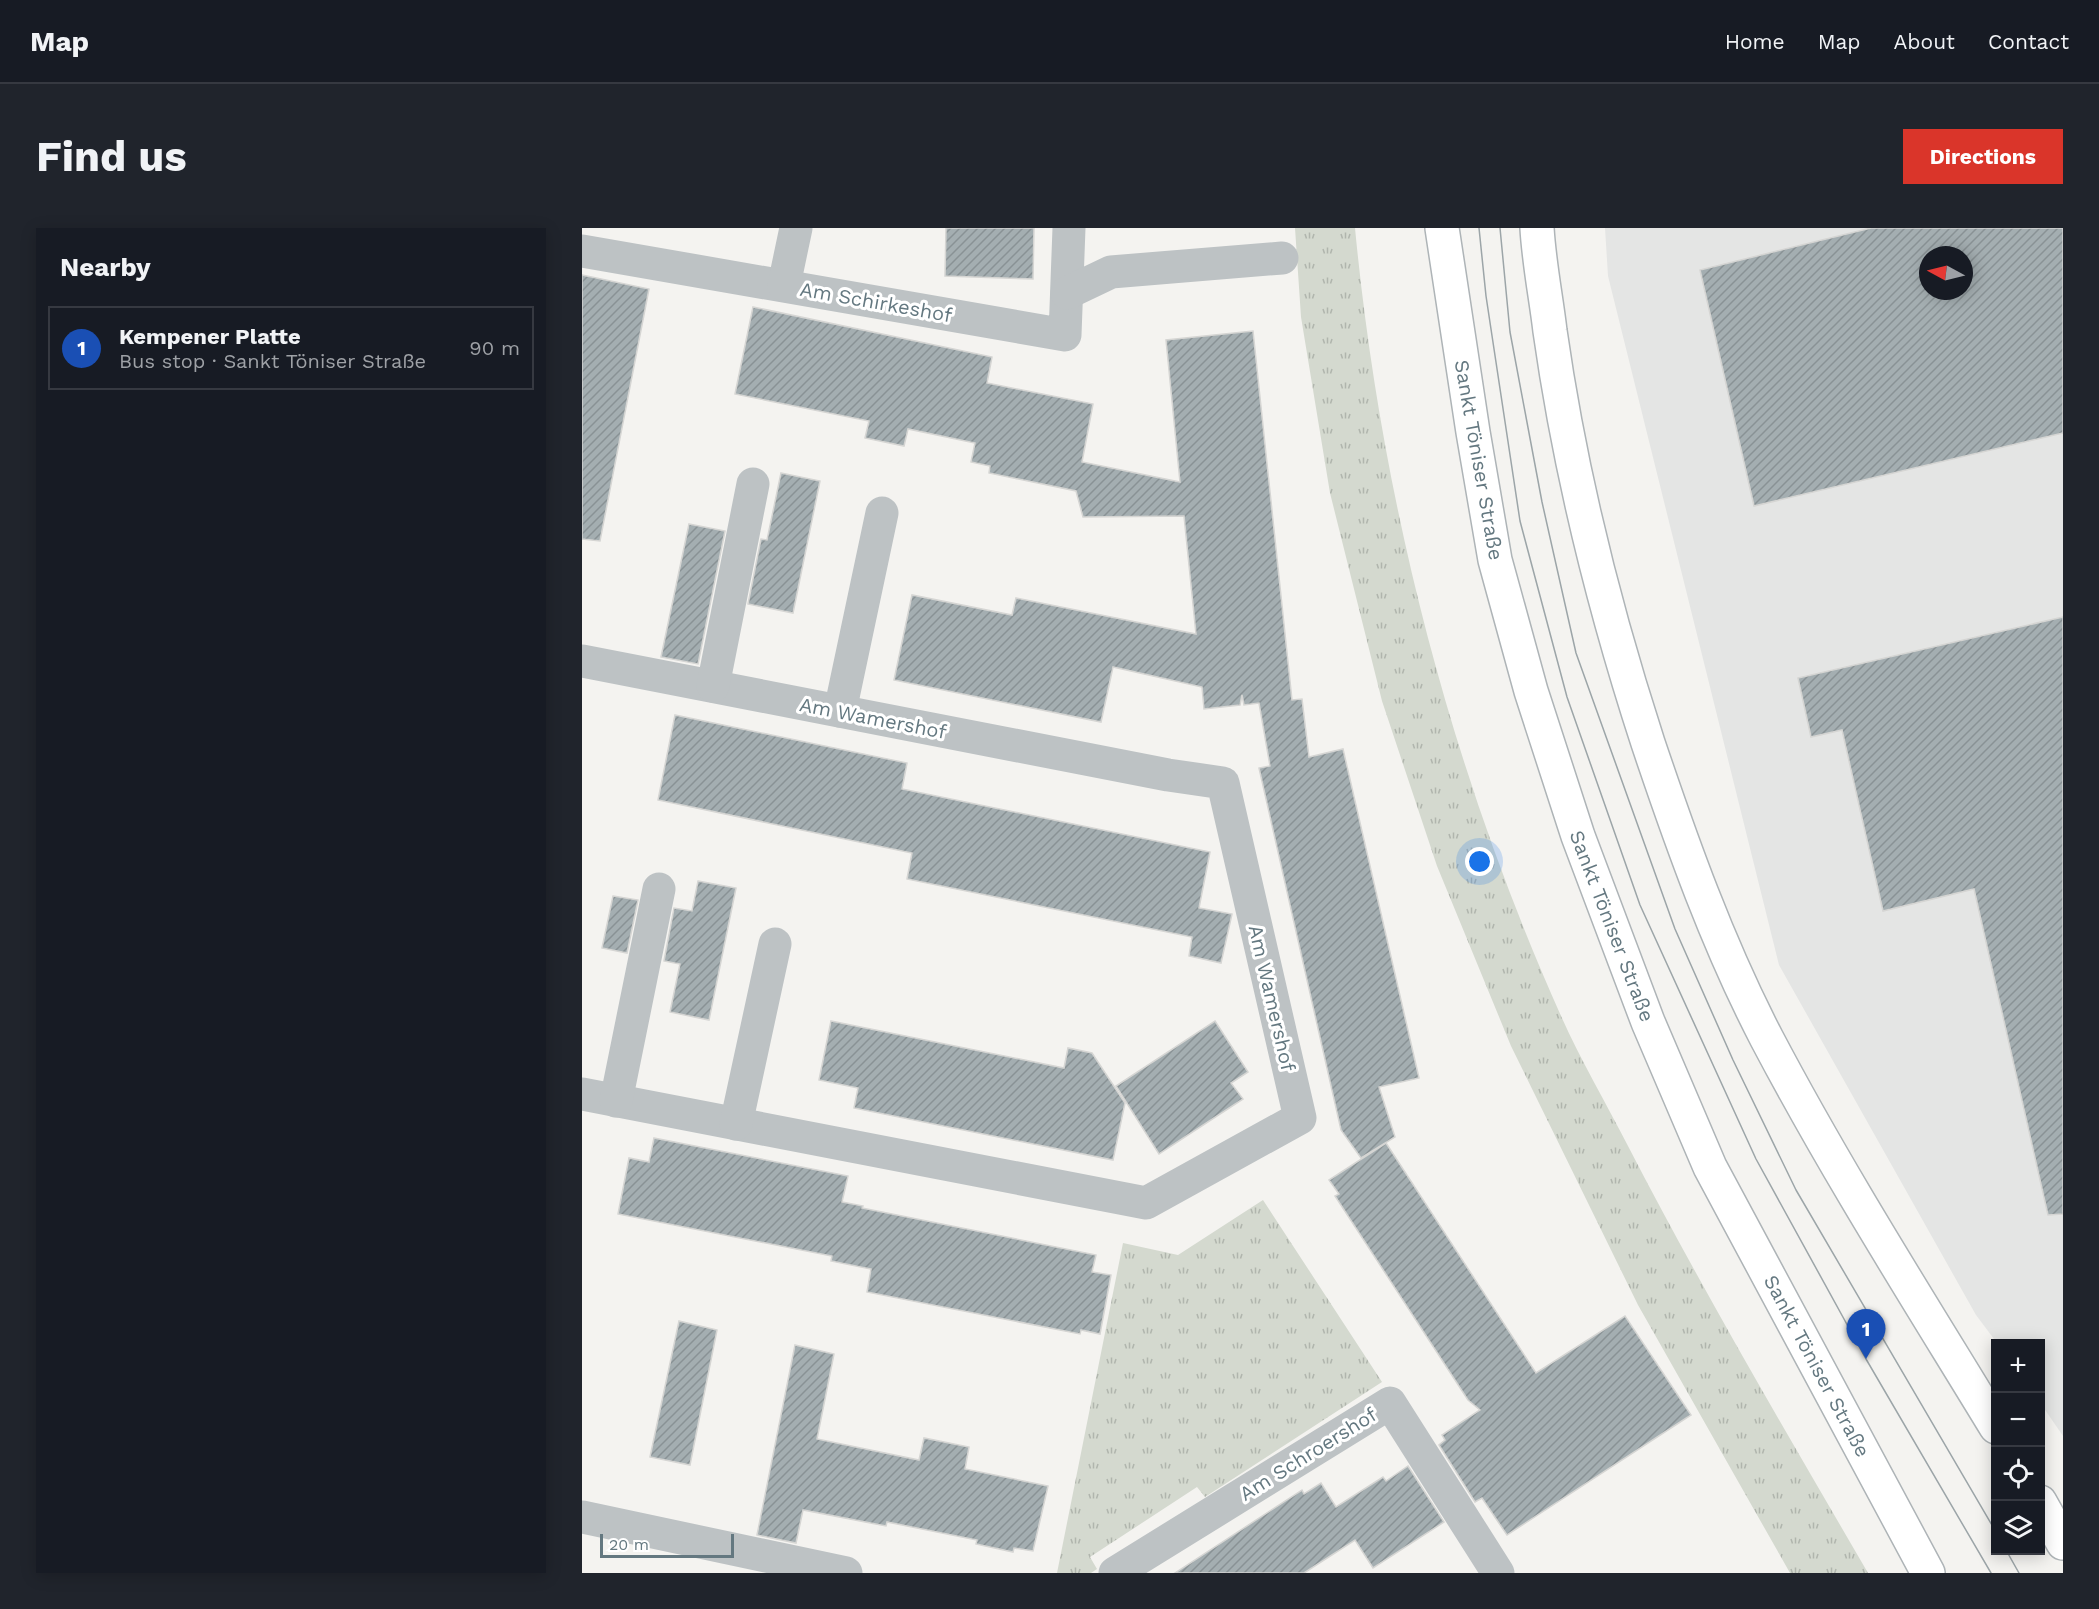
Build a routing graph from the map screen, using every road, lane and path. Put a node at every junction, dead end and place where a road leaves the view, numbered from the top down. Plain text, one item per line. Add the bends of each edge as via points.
1 (796, 228) edge
2 (1069, 228) edge
3 (1442, 228) edge
4 (1537, 228) edge
5 (582, 251) edge
6 (1282, 258) dead end
7 (784, 285) junction
8 (1067, 293) junction
9 (753, 484) dead end
10 (882, 513) dead end
11 (582, 661) edge
12 (713, 686) junction
13 (840, 711) junction
14 (659, 889) dead end
15 (774, 944) dead end
16 (582, 1094) edge
17 (615, 1101) junction
18 (736, 1124) junction
19 (1991, 1420) edge
20 (2045, 1511) edge
21 (582, 1517) edge
22 (2063, 1543) edge
23 (846, 1573) edge
24 (1115, 1573) edge
25 (1498, 1573) edge
26 (1928, 1573) edge

1 - 7 street
2 - 8 street, Am Schirkeshof
3 - 26 main road, Sankt Töniser Straße via 1495,560 1531,691 1578,836 1648,1022 1710,1167
4 - 19 main road via 1563,422 1590,547 1624,669 1714,928 1767,1039
5 - 7 street, Am Schirkeshof
6 - 8 street via 1111,272
7 - 8 street, Am Schirkeshof via 1065,335
9 - 12 street
10 - 13 street
11 - 12 street, Am Wamershof
12 - 13 street, Am Wamershof
13 - 18 street, Am Wamershof via 1222,783 1300,1118 1146,1203
14 - 17 street
15 - 18 street
16 - 17 street, Am Wamershof
17 - 18 street, Am Wamershof
20 - 22 main road
21 - 23 street
24 - 25 street, Am Schroershof via 1390,1403

